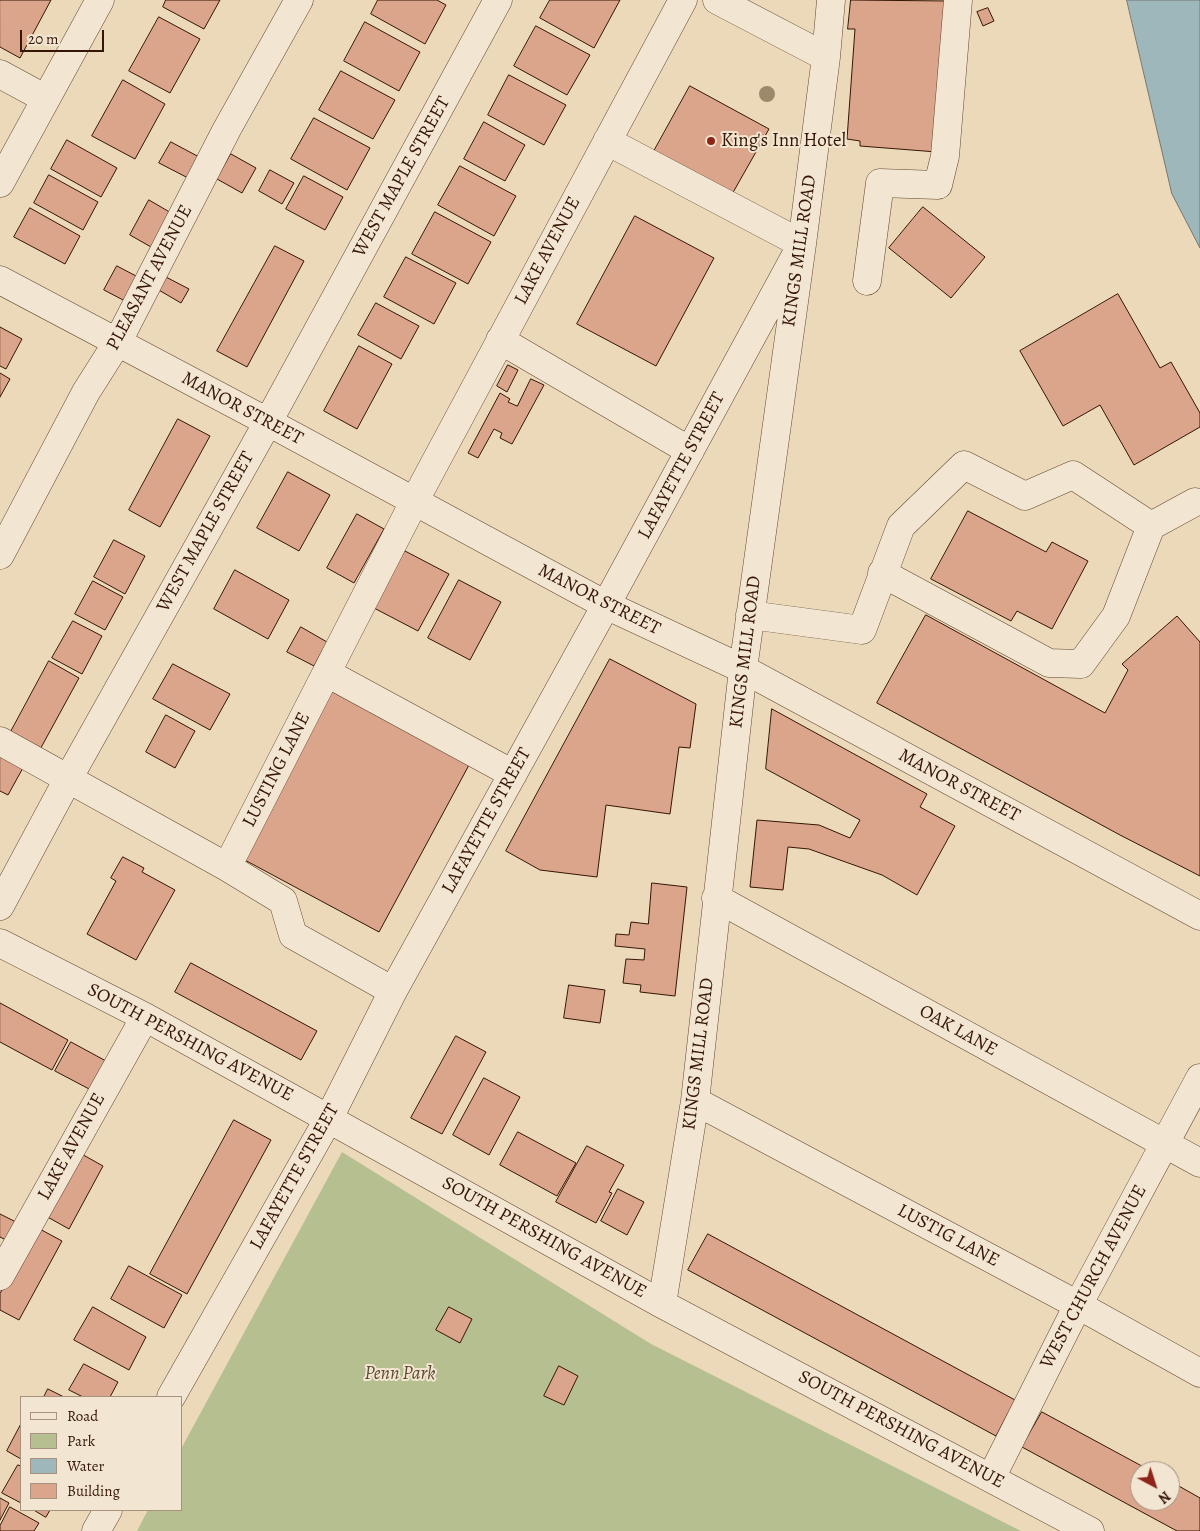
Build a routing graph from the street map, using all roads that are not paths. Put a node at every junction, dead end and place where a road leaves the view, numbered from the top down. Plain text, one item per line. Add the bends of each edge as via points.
1 (100, 0) edge
2 (299, 0) edge
3 (498, 0) edge
4 (683, 0) edge
5 (717, 0) edge
6 (831, 0) edge
7 (958, 0) edge
8 (826, 57) junction
9 (0, 74) edge
10 (46, 99) junction
11 (607, 141) junction
12 (0, 183) edge
13 (802, 244) junction
14 (0, 280) edge
15 (867, 281) dead end
16 (500, 340) junction
17 (117, 343) junction
18 (268, 422) junction
19 (690, 451) junction
20 (414, 502) junction
21 (1195, 502) dead end
22 (1150, 526) junction
23 (0, 555) edge
24 (882, 573) junction
25 (606, 605) junction
26 (750, 615) junction
27 (743, 669) junction
28 (327, 673) junction
29 (0, 742) edge
30 (513, 774) junction
31 (68, 779) junction
32 (227, 867) junction
33 (716, 898) junction
34 (0, 906) edge
35 (1200, 916) edge
36 (0, 943) edge
37 (393, 991) junction
38 (145, 1017) junction
39 (1200, 1078) edge
40 (695, 1101) junction
41 (329, 1118) junction
42 (1165, 1144) junction
43 (1200, 1163) edge
44 (0, 1276) edge
45 (662, 1304) junction
46 (1078, 1305) junction
47 (1200, 1373) edge
48 (172, 1396) edge
49 (991, 1478) junction
50 (107, 1511) edge
51 (96, 1531) edge
52 (1090, 1531) edge

1 - 10 street
2 - 17 street, PLEASANT AVENUE via 227,129
3 - 18 street, WEST MAPLE STREET
4 - 11 street, LAKE AVENUE
5 - 8 street
6 - 8 street, KINGS MILL ROAD
7 - 15 street via 945,156 938,185 880,183
8 - 13 street, KINGS MILL ROAD
9 - 10 street
10 - 12 street
11 - 13 street
11 - 16 street, LAKE AVENUE
13 - 19 street, LAFAYETTE STREET
13 - 26 street, KINGS MILL ROAD
14 - 17 street, MANOR STREET
16 - 19 street
16 - 20 street, LAKE AVENUE
17 - 18 street, MANOR STREET
17 - 23 street, PLEASANT AVENUE via 86,392
18 - 20 street, MANOR STREET
18 - 31 street, WEST MAPLE STREET
19 - 25 street, LAFAYETTE STREET
20 - 25 street, MANOR STREET
20 - 28 street, LUSTING LANE
21 - 22 street
22 - 24 street via 1072,475 1025,496 964,465 901,526
22 - 24 street via 1116,616 1080,664 1049,663
24 - 26 street via 862,630
25 - 27 street, MANOR STREET
25 - 30 street, LAFAYETTE STREET
26 - 27 street, KINGS MILL ROAD
27 - 33 street, KINGS MILL ROAD
27 - 35 street, MANOR STREET
28 - 30 street
28 - 32 street, LUSTING LANE
29 - 31 street
30 - 37 street, LAFAYETTE STREET
31 - 32 street
31 - 34 street, WEST MAPLE STREET
32 - 37 street via 283,901 293,935
33 - 40 street, KINGS MILL ROAD
33 - 42 street, OAK LANE
36 - 38 street, SOUTH PERSHING AVENUE
37 - 41 street, LAFAYETTE STREET
38 - 41 street, SOUTH PERSHING AVENUE
38 - 44 street, LAKE AVENUE
39 - 42 street, WEST CHURCH AVENUE
40 - 45 street, KINGS MILL ROAD
40 - 46 street, LUSTIG LANE
41 - 45 street, SOUTH PERSHING AVENUE
41 - 48 street, LAFAYETTE STREET
42 - 43 street, OAK LANE
42 - 46 street, WEST CHURCH AVENUE
45 - 49 street, SOUTH PERSHING AVENUE
46 - 47 street, LUSTIG LANE
46 - 49 street, WEST CHURCH AVENUE
49 - 52 street, SOUTH PERSHING AVENUE
50 - 51 street

